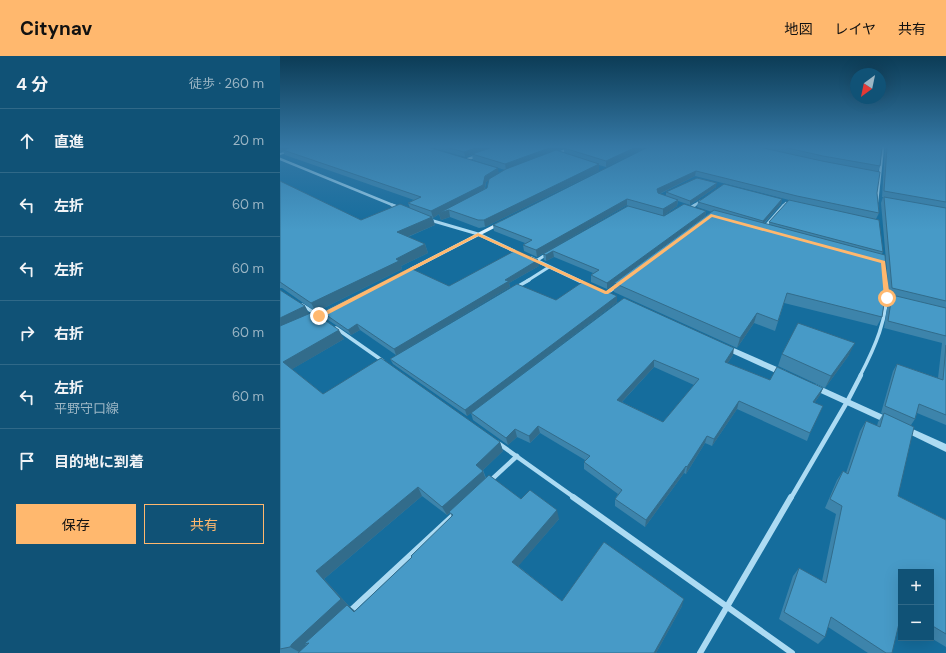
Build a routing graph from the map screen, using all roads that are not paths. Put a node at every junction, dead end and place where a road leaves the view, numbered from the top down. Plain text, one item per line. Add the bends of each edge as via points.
1 (319, 175) edge
2 (880, 175) edge
3 (877, 199) junction
4 (702, 200) edge
5 (885, 200) edge
6 (779, 201) edge
7 (786, 203) junction
8 (794, 204) edge
9 (684, 206) edge
10 (690, 208) junction
11 (404, 209) edge
12 (697, 211) edge
13 (878, 211) edge
14 (426, 218) edge
15 (440, 218) edge
16 (506, 220) edge
17 (433, 221) junction
18 (770, 232) edge
19 (478, 234) junction
20 (549, 253) edge
21 (536, 261) junction
22 (549, 267) junction
23 (395, 277) edge
24 (885, 277) edge
25 (619, 284) edge
26 (509, 291) edge
27 (606, 293) junction
28 (618, 298) edge
29 (887, 298) junction
30 (894, 300) edge
31 (300, 304) edge
32 (326, 313) edge
33 (316, 318) joint
34 (332, 325) edge
35 (717, 343) edge
36 (387, 364) edge
37 (789, 376) edge
38 (811, 385) edge
39 (847, 402) junction
40 (492, 438) edge
41 (946, 448) edge
42 (517, 456) junction
43 (482, 488) edge
44 (460, 509) edge
45 (729, 606) junction
46 (345, 616) edge
47 (700, 653) edge
48 (792, 653) edge

1 - 11 street
2 - 3 street
3 - 5 street
3 - 13 street
4 - 10 street
6 - 7 street
7 - 8 street
7 - 18 street via 762,230
9 - 10 street
10 - 12 street
14 - 17 street
15 - 17 street
16 - 19 main road
17 - 19 street
19 - 21 street
19 - 23 main road
20 - 21 street
21 - 22 street
22 - 26 street
22 - 27 street
24 - 29 street
25 - 27 street
27 - 28 street
29 - 30 street
29 - 39 street via 876,345
31 - 33 street
32 - 33 main road
34 - 36 street
35 - 37 street
38 - 39 street
39 - 41 street
39 - 45 street
40 - 42 street
42 - 43 street
42 - 45 street
44 - 46 street
45 - 47 street
45 - 48 street

